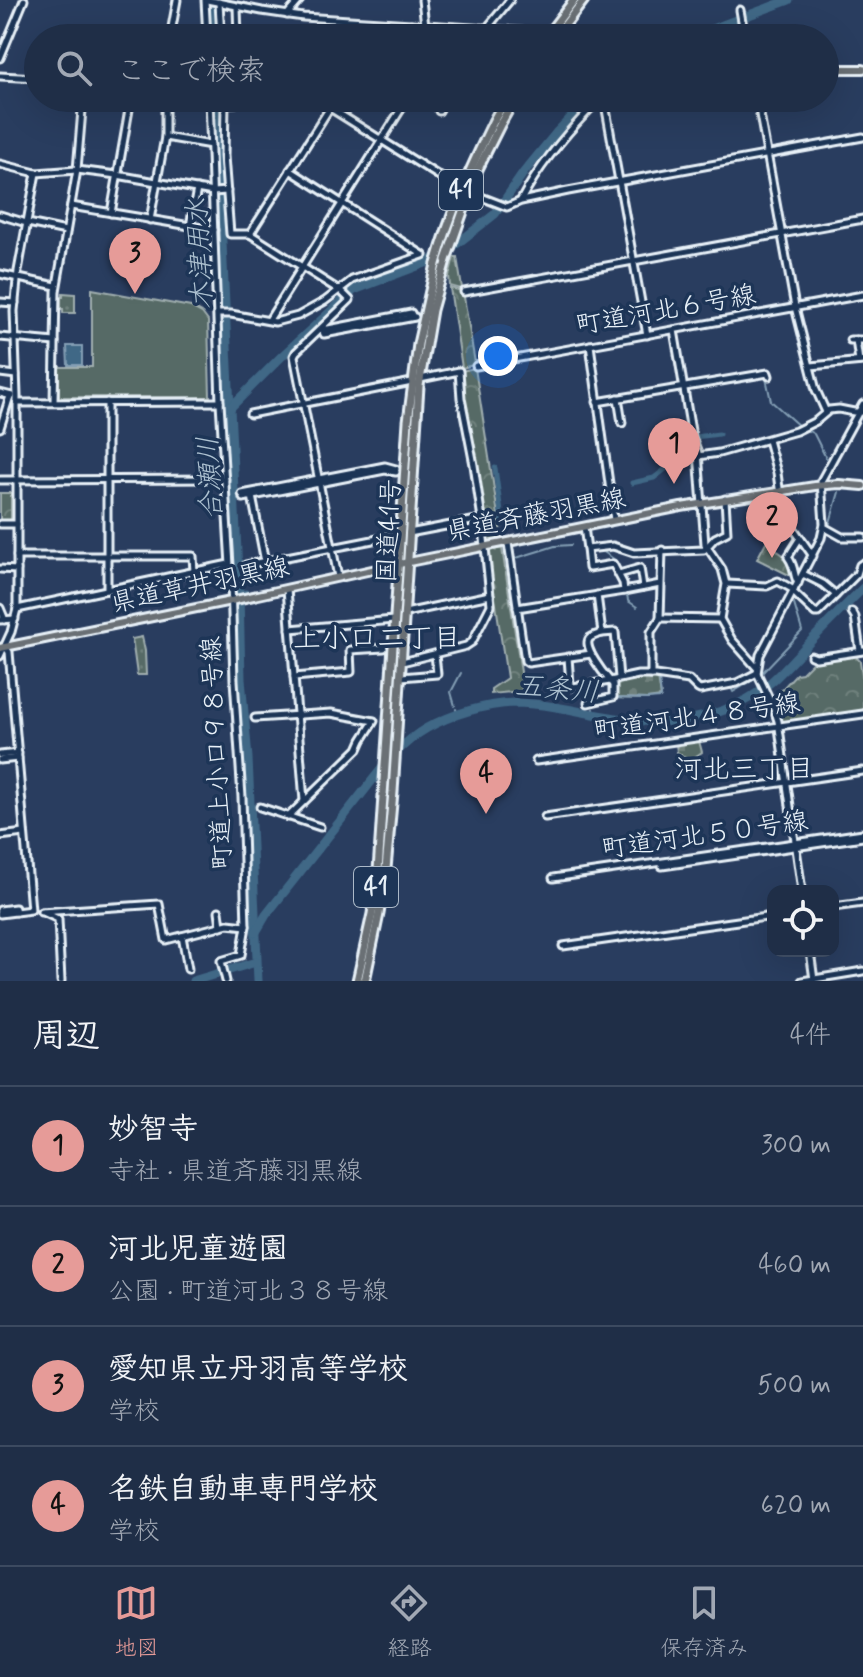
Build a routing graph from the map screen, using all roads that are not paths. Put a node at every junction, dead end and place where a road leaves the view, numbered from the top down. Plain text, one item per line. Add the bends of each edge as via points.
1 (24, 0) edge
2 (177, 0) edge
3 (206, 0) edge
4 (300, 0) edge
5 (422, 0) edge
6 (510, 0) edge
7 (574, 0) edge
8 (584, 0) edge
9 (218, 2) junction
10 (235, 4) edge
11 (740, 10) dead end
12 (287, 15) junction
13 (383, 23) joint
14 (173, 24) edge
15 (207, 24) edge
16 (220, 24) edge
17 (237, 24) edge
18 (411, 24) edge
19 (425, 24) edge
20 (488, 24) edge
21 (559, 24) edge
22 (562, 24) edge
23 (743, 24) edge
24 (0, 58) edge
25 (839, 69) edge
26 (863, 69) edge
27 (0, 76) edge
28 (24, 77) edge
29 (82, 112) edge
30 (128, 112) edge
31 (165, 112) edge
32 (210, 112) edge
33 (225, 112) edge
34 (327, 112) edge
35 (336, 112) edge
36 (399, 112) edge
37 (501, 112) edge
38 (505, 112) edge
39 (587, 112) edge
40 (606, 112) edge
41 (759, 112) edge
42 (498, 122) junction
43 (165, 137) junction
44 (863, 137) edge
45 (381, 140) junction
46 (211, 145) junction
47 (767, 155) junction
48 (0, 164) edge
49 (77, 170) junction
50 (290, 170) junction
51 (36, 173) junction
52 (117, 175) junction
53 (156, 182) junction
54 (619, 182) junction
55 (455, 186) dead end
56 (197, 189) junction
57 (227, 191) junction
58 (213, 192) junction
59 (476, 195) dead end
60 (521, 201) junction
61 (341, 204) junction
62 (71, 206) junction
63 (111, 213) junction
64 (0, 215) edge
65 (863, 219) edge
66 (150, 220) junction
67 (27, 223) junction
68 (190, 226) junction
69 (214, 230) junction
70 (66, 231) junction
71 (250, 234) junction
72 (781, 234) junction
73 (634, 261) junction
74 (302, 266) junction
75 (0, 274) edge
76 (17, 277) junction
77 (56, 286) junction
78 (341, 291) junction
79 (464, 292) dead end
80 (863, 295) edge
81 (0, 302) edge
82 (15, 302) junction
83 (795, 307) junction
84 (219, 315) junction
85 (414, 317) dead end
86 (269, 320) junction
87 (322, 329) junction
88 (674, 330) junction
89 (647, 335) junction
90 (0, 337) edge
91 (14, 338) junction
92 (857, 340) edge
93 (55, 342) junction
94 (590, 345) junction
95 (861, 361) edge
96 (476, 366) dead end
97 (811, 366) junction
98 (0, 373) edge
99 (779, 374) dead end
100 (16, 375) junction
101 (416, 380) junction
102 (684, 388) junction
103 (0, 393) edge
104 (14, 398) junction
105 (618, 398) junction
106 (54, 402) junction
107 (107, 402) junction
108 (220, 402) junction
109 (597, 402) junction
110 (304, 403) junction
111 (863, 404) edge
112 (826, 412) junction
113 (861, 412) edge
114 (250, 414) dead end
115 (622, 423) dead end
116 (0, 428) edge
117 (768, 440) junction
118 (698, 456) junction
119 (396, 471) dead end
120 (225, 479) junction
121 (0, 480) edge
122 (17, 480) junction
123 (107, 480) junction
124 (319, 481) junction
125 (821, 485) junction
126 (863, 486) edge
127 (779, 491) junction
128 (252, 496) junction
129 (725, 499) junction
130 (701, 503) junction
131 (482, 519) junction
132 (614, 520) junction
133 (0, 524) edge
134 (17, 524) junction
135 (584, 527) junction
136 (824, 527) junction
137 (409, 533) junction
138 (393, 536) dead end
139 (863, 537) edge
140 (800, 538) junction
141 (508, 543) junction
142 (485, 547) junction
143 (333, 548) junction
144 (707, 548) junction
145 (587, 549) junction
146 (662, 550) junction
147 (107, 555) junction
148 (17, 556) junction
149 (813, 556) junction
150 (265, 562) junction
151 (408, 562) junction
152 (863, 563) edge
153 (229, 564) junction
154 (399, 564) junction
155 (246, 565) dead end
156 (0, 569) edge
157 (17, 570) junction
158 (194, 572) junction
159 (619, 574) junction
160 (803, 574) junction
161 (338, 577) junction
162 (798, 583) junction
163 (660, 584) junction
164 (726, 584) junction
165 (643, 587) junction
166 (287, 589) junction
167 (107, 590) junction
168 (624, 591) junction
169 (794, 591) junction
170 (490, 595) junction
171 (597, 595) junction
172 (836, 595) junction
173 (231, 601) junction
174 (0, 608) edge
175 (517, 608) junction
176 (17, 609) junction
177 (852, 612) dead end
178 (405, 613) junction
179 (660, 618) junction
180 (15, 619) junction
181 (720, 619) junction
182 (2, 620) edge
183 (395, 620) junction
184 (290, 629) junction
185 (602, 633) junction
186 (3, 648) edge
187 (384, 648) dead end
188 (861, 651) edge
189 (435, 654) junction
190 (591, 654) junction
191 (0, 656) edge
192 (811, 656) dead end
193 (568, 657) junction
194 (401, 662) junction
195 (758, 673) junction
196 (651, 675) junction
197 (294, 677) junction
198 (400, 677) junction
199 (619, 678) junction
200 (610, 681) junction
201 (588, 703) dead end
202 (863, 714) edge
203 (297, 715) junction
204 (255, 718) dead end
205 (393, 719) junction
206 (778, 726) junction
207 (18, 755) junction
208 (0, 758) edge
209 (536, 761) dead end
210 (863, 771) edge
211 (786, 782) junction
212 (389, 792) junction
213 (304, 801) junction
214 (260, 807) dead end
215 (288, 817) junction
216 (545, 817) dead end
217 (320, 827) dead end
218 (24, 833) junction
219 (863, 835) edge
220 (0, 836) edge
221 (795, 845) junction
222 (553, 878) dead end
223 (801, 885) edge
224 (863, 903) edge
225 (839, 906) edge
226 (31, 910) junction
227 (219, 911) dead end
228 (0, 912) edge
229 (41, 912) junction
230 (767, 917) edge
231 (221, 926) junction
232 (246, 926) junction
233 (182, 936) junction
234 (563, 946) dead end
235 (811, 957) edge
236 (188, 969) dead end
237 (863, 971) edge
238 (814, 980) edge
239 (61, 981) edge
240 (226, 981) edge
241 (357, 981) edge
242 (365, 981) edge
243 (802, 981) edge

1 - 24 street
2 - 14 street
3 - 9 street
3 - 15 street
4 - 12 street
5 - 19 street
6 - 20 street
7 - 21 highway
8 - 22 highway
9 - 10 street
9 - 16 street
10 - 12 street
10 - 17 street
11 - 23 street
12 - 13 street
13 - 18 street
25 - 26 main road
27 - 28 street
29 - 49 street
30 - 52 street
31 - 43 street
32 - 46 street, 町道上小口９８号線
33 - 57 street
34 - 50 street
35 - 45 street
36 - 45 street
37 - 42 highway, 国道41号 / 41
38 - 42 highway, 国道41号 / 41
39 - 60 street via 532,179
40 - 54 street
41 - 47 street
42 - 101 highway, 国道41号 / 41, bridge via 447,255
43 - 46 street
43 - 53 street
44 - 47 street
45 - 55 street
45 - 61 street
46 - 58 street, 町道上小口９８号線
47 - 54 street
47 - 72 street
48 - 51 street
49 - 51 street
49 - 52 street
49 - 62 street
50 - 61 street
50 - 71 street
51 - 67 street
52 - 53 street
52 - 63 street
53 - 56 street
53 - 66 street
54 - 60 street
54 - 73 street
56 - 58 street
56 - 68 street
57 - 58 street
57 - 71 street via 230,234
58 - 69 street, 町道上小口９８号線
59 - 60 street via 505,207
61 - 74 street
61 - 78 street via 423,255 352,280
62 - 63 street
62 - 70 street
63 - 66 street
64 - 67 street
65 - 72 street
66 - 68 street
67 - 70 street
67 - 76 street
68 - 69 street
69 - 84 street, 町道上小口９８号線
70 - 77 street
71 - 74 street
72 - 73 street
72 - 83 street
73 - 79 street
73 - 89 street
74 - 78 street
74 - 86 street
75 - 76 street
76 - 77 street
76 - 82 street
77 - 93 street
78 - 86 street via 298,316
78 - 87 street via 350,300
80 - 83 street, 町道河北６号線
81 - 82 street
82 - 91 street
83 - 88 street, 町道河北６号線
83 - 97 street
84 - 86 street
84 - 108 street, 町道上小口９８号線
85 - 87 street via 411,313
87 - 110 street via 295,354
88 - 89 street, 町道河北６号線
88 - 102 street
89 - 94 street, 町道河北６号線
90 - 91 street
91 - 93 street
91 - 100 street
92 - 95 street
93 - 106 street
94 - 96 street, 町道河北６号線
94 - 109 street
95 - 97 street
97 - 112 street
98 - 100 street
99 - 102 street
100 - 104 street
101 - 110 street
101 - 131 street via 459,371
101 - 137 highway, 国道41号 / 41
101 - 154 highway, 国道41号 / 41
102 - 105 street
102 - 118 street
103 - 104 street
104 - 106 street
104 - 116 street
104 - 122 street
105 - 109 street
105 - 115 street
106 - 107 street
107 - 108 street
107 - 123 street
108 - 120 street, 町道上小口９８号線
109 - 132 street
110 - 114 street
110 - 124 street
111 - 113 street
112 - 113 street
112 - 117 street via 799,430
113 - 125 street
117 - 118 street
117 - 127 street
118 - 130 street
119 - 124 street
120 - 123 street
120 - 153 street, 町道上小口９８号線
121 - 122 street
122 - 123 street
122 - 134 street
123 - 147 street
124 - 128 street
124 - 128 street via 242,496
124 - 143 street
125 - 126 main road, 県道斉藤羽黒線
125 - 127 main road, 県道斉藤羽黒線
125 - 136 street
127 - 129 main road, 県道斉藤羽黒線
127 - 140 street
128 - 150 street
129 - 130 main road, 県道斉藤羽黒線
129 - 144 street via 727,531
130 - 132 main road, 県道斉藤羽黒線
130 - 144 street
131 - 137 street
131 - 142 street
132 - 135 main road, 県道斉藤羽黒線
133 - 134 street
134 - 148 street
135 - 141 main road, 県道斉藤羽黒線
135 - 145 street
136 - 139 street via 842,537
136 - 149 street
137 - 151 highway, 国道41号 / 41
138 - 143 street
140 - 149 street
140 - 162 street via 788,557
141 - 142 main road, 県道斉藤羽黒線
141 - 175 street
142 - 151 main road, 県道斉藤羽黒線
142 - 170 street
143 - 150 street
143 - 161 street
144 - 146 street
144 - 164 street
145 - 146 street
145 - 159 street via 589,568 613,564
146 - 163 street
147 - 148 street
147 - 158 street via 193,556
147 - 167 street
148 - 157 street
149 - 160 street
150 - 155 street
151 - 154 main road, 県道草井羽黒線
151 - 178 highway, 国道41号 / 41
152 - 172 street
153 - 158 street
153 - 173 street, 町道上小口９８号線
154 - 161 main road, 県道草井羽黒線
154 - 183 highway, 国道41号 / 41
156 - 157 street
157 - 176 street
158 - 167 street
159 - 165 street via 640,568
159 - 168 street
160 - 162 street
160 - 172 street
161 - 166 main road, 県道草井羽黒線
162 - 169 street
163 - 165 street
163 - 179 street
164 - 169 street via 767,586 778,581
164 - 181 street
165 - 168 street
166 - 173 main road, 県道草井羽黒線
166 - 184 street
167 - 176 street
168 - 171 street
169 - 172 street via 815,613
169 - 195 street via 760,655
170 - 178 street
170 - 189 street via 491,605 472,642
171 - 175 street
171 - 185 street
173 - 186 main road, 県道草井羽黒線
173 - 232 street, 町道上小口９８号線
174 - 182 street
175 - 193 street via 524,660
176 - 180 street
177 - 188 street
178 - 194 highway, 国道41号 / 41
179 - 181 street
179 - 196 street via 651,632
180 - 182 street
180 - 186 street
181 - 195 street
183 - 184 street
183 - 205 highway, 国道41号 / 41
184 - 197 street
185 - 190 street via 589,639
185 - 199 street via 615,632
186 - 191 street
186 - 207 street via 9,652
187 - 197 street via 350,650 351,672
188 - 192 street
189 - 194 street
189 - 198 street via 437,674
190 - 193 street
190 - 200 street
193 - 200 street via 573,687
194 - 198 highway, 国道41号 / 41
195 - 196 street via 700,690 689,680
195 - 206 street
196 - 199 street
197 - 203 street
198 - 205 highway, 国道41号 / 41
199 - 200 street
200 - 201 street via 613,697
202 - 206 street, 町道河北４８号線
203 - 204 street
203 - 213 street
203 - 213 street via 331,713 374,721 358,749
205 - 212 highway, 国道41号 / 41
206 - 209 street, 町道河北４８号線
206 - 211 street
207 - 208 street
207 - 218 street
210 - 211 street
211 - 216 street
211 - 221 street
212 - 241 highway, 国道41号 / 41
212 - 242 highway, 国道41号 / 41 via 384,884
213 - 215 street
214 - 215 street
215 - 217 street
218 - 220 street
218 - 226 street
219 - 221 street, 町道河北５０号線
221 - 222 street, 町道河北５０号線
221 - 223 street
224 - 225 street
226 - 228 street
226 - 229 street
227 - 231 street
229 - 233 street via 159,904 166,940
229 - 239 street via 58,919
230 - 234 street
231 - 232 street
231 - 233 street
232 - 240 street, 町道上小口９８号線 via 241,955 221,961
233 - 236 street
235 - 238 street
237 - 238 street
238 - 243 street

